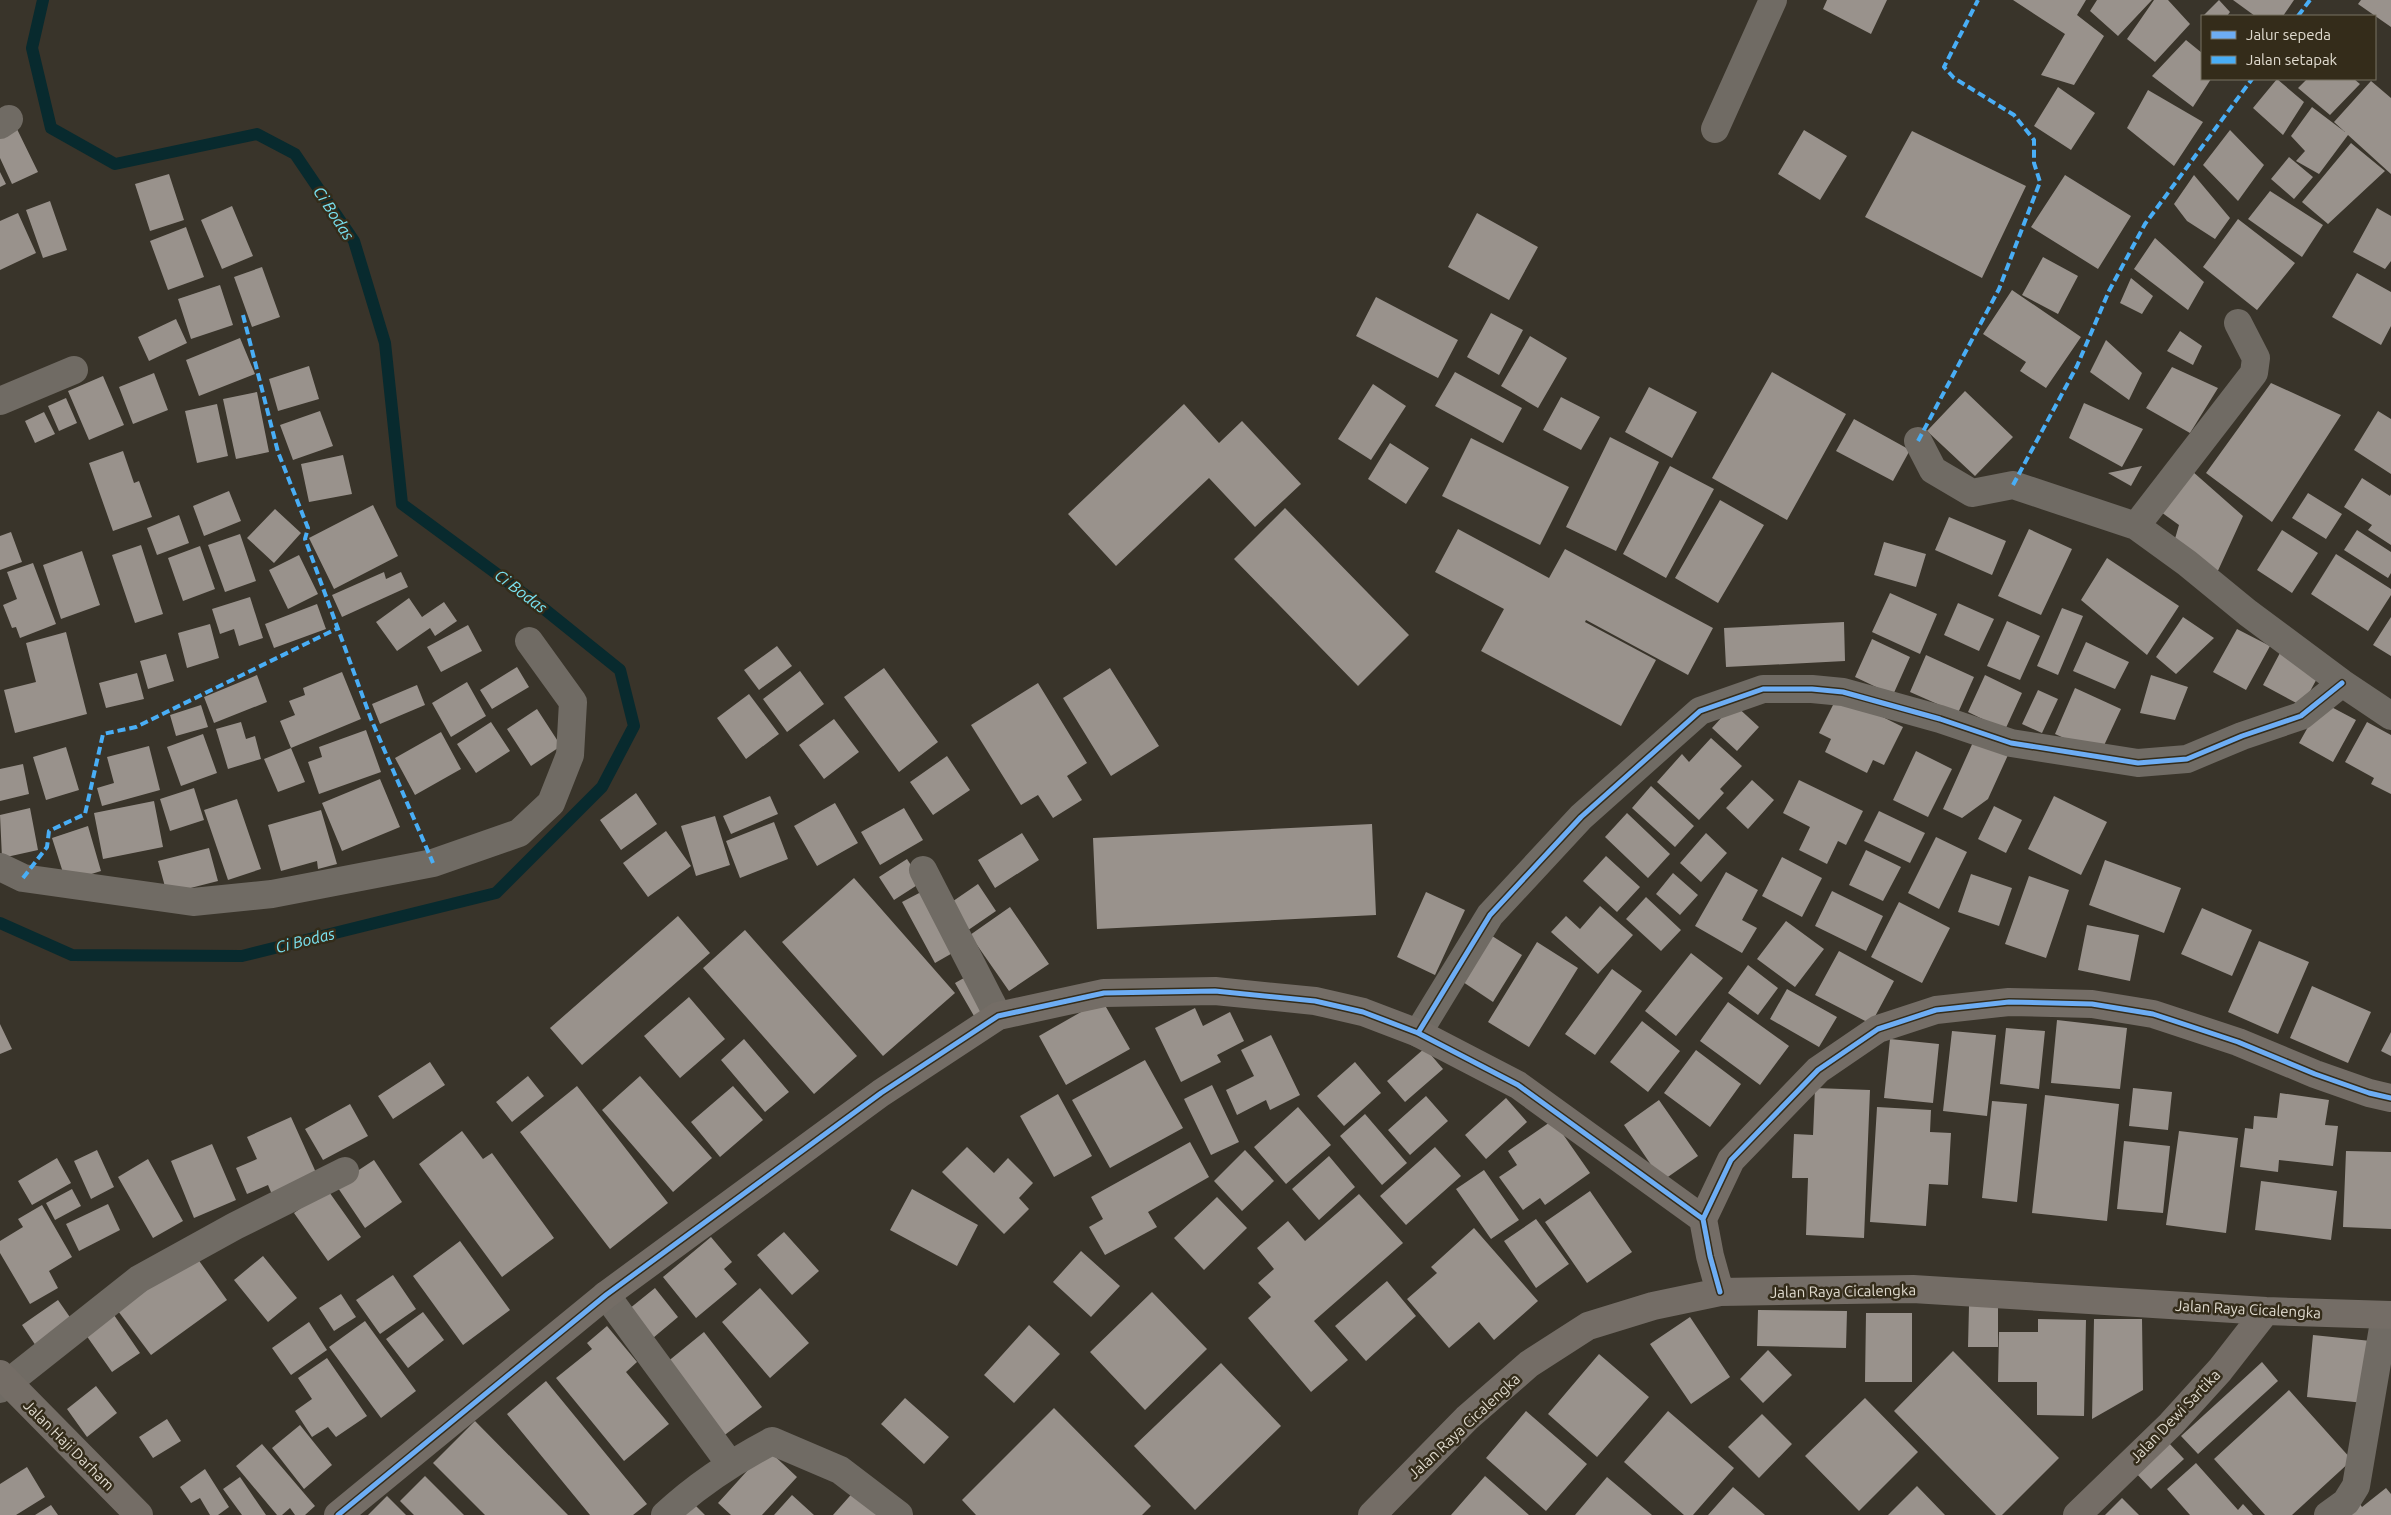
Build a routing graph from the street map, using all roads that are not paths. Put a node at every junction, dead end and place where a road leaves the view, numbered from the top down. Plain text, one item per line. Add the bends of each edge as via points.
1 (1773, 0) edge
2 (1715, 128) dead end
3 (2238, 323) dead end
4 (74, 370) dead end
5 (0, 401) edge
6 (1918, 441) dead end
7 (2136, 526) junction
8 (529, 641) dead end
9 (2342, 683) junction
10 (2391, 716) edge
11 (0, 867) edge
12 (923, 870) dead end
13 (998, 1016) junction
14 (1418, 1033) junction
15 (2391, 1098) edge
16 (345, 1171) dead end
17 (1703, 1219) junction
18 (1720, 1292) junction
19 (606, 1295) junction
20 (2266, 1311) junction
21 (2388, 1315) edge
22 (3, 1382) edge
23 (730, 1464) junction
24 (139, 1515) edge
25 (338, 1515) edge
26 (665, 1515) edge
27 (899, 1515) edge
28 (1372, 1515) edge
29 (2077, 1515) edge
30 (2328, 1515) edge

1 - 2 street
3 - 7 street via 2256,358 2254,373
4 - 5 street
6 - 7 street via 1933,470 1972,493 2013,485
7 - 9 street
8 - 11 street via 572,702 570,755 551,804 519,833 434,863 272,894 193,902 23,878
9 - 10 street
9 - 14 street via 2301,716 2187,759 2138,763 2011,743 1843,692 1762,690 1700,711 1581,817 1490,915
12 - 13 street
13 - 14 street via 1104,992 1215,991 1315,1001 1363,1012
13 - 19 street via 881,1093
14 - 17 street via 1518,1084
15 - 17 street via 2351,1087 2238,1042 2153,1014 2092,1004 2009,1002 1936,1010 1878,1029 1818,1070 1731,1160
16 - 22 street via 139,1279
17 - 18 street
18 - 20 street, Jalan Raya Cicalengka via 1913,1289
18 - 28 street, Jalan Raya Cicalengka via 1653,1306 1588,1326 1529,1364 1467,1418
19 - 23 street
19 - 25 street
20 - 21 street, Jalan Raya Cicalengka
20 - 29 street, Jalan Dewi Sartika via 2220,1370 2171,1424
21 - 30 street via 2356,1486 2346,1502
22 - 24 street, Jalan Haji Darham
23 - 26 street
23 - 27 street via 772,1441 840,1470

